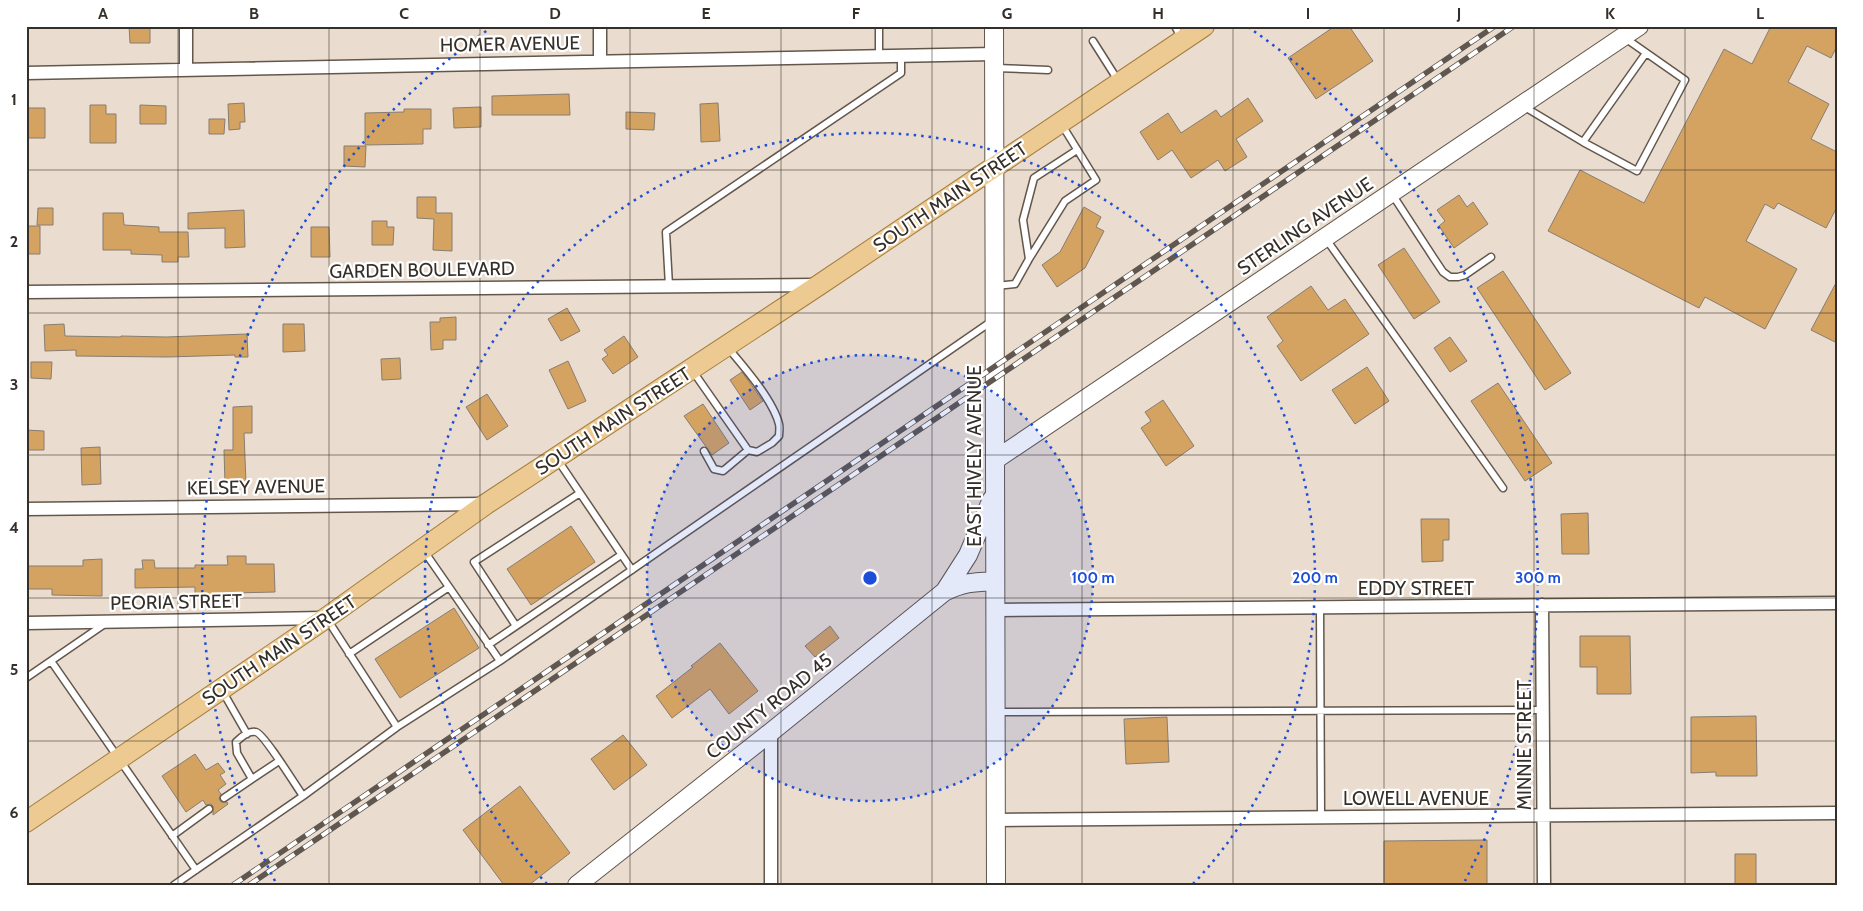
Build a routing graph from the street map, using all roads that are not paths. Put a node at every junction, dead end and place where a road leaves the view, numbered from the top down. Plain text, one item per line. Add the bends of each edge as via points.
1 (186, 26) edge
2 (600, 26) edge
3 (879, 26) edge
4 (994, 26) edge
5 (1204, 26) edge
6 (1639, 26) edge
7 (1179, 33) edge
8 (1623, 37) junction
9 (1093, 41) dead end
10 (1646, 54) junction
11 (879, 56) junction
12 (901, 56) junction
13 (600, 61) junction
14 (994, 61) junction
15 (186, 70) junction
16 (1048, 70) dead end
17 (26, 73) edge
18 (1120, 83) junction
19 (1522, 106) junction
20 (1060, 122) junction
21 (1584, 142) junction
22 (1077, 150) junction
23 (994, 167) junction
24 (1391, 193) junction
25 (1325, 238) junction
26 (1491, 257) dead end
27 (1029, 259) junction
28 (819, 285) junction
29 (669, 286) junction
30 (995, 286) junction
31 (26, 292) edge
32 (995, 319) junction
33 (727, 346) junction
34 (691, 369) junction
35 (748, 450) junction
36 (704, 451) dead end
37 (557, 458) junction
38 (996, 460) junction
39 (1503, 488) dead end
40 (996, 491) junction
41 (580, 493) junction
42 (486, 504) junction
43 (26, 509) edge
44 (423, 549) junction
45 (621, 555) junction
46 (632, 570) junction
47 (995, 581) junction
48 (449, 587) junction
49 (944, 592) junction
50 (1837, 603) edge
51 (1542, 606) junction
52 (1320, 607) junction
53 (996, 610) junction
54 (326, 618) junction
55 (108, 622) junction
56 (26, 623) edge
57 (516, 626) junction
58 (488, 645) junction
59 (349, 654) junction
60 (51, 660) junction
61 (500, 661) junction
62 (26, 678) edge
63 (221, 689) junction
64 (1543, 710) junction
65 (1321, 711) junction
66 (996, 712) junction
67 (397, 728) junction
68 (771, 732) junction
69 (246, 734) junction
70 (120, 759) junction
71 (279, 760) junction
72 (252, 779) junction
73 (303, 796) junction
74 (224, 798) dead end
75 (209, 810) dead end
76 (1837, 813) edge
77 (1543, 815) junction
78 (1321, 817) junction
79 (996, 820) junction
80 (26, 822) edge
81 (172, 836) junction
82 (196, 870) junction
83 (174, 885) edge
84 (577, 885) edge
85 (771, 885) edge
86 (996, 885) edge
87 (1544, 885) edge

1 - 15 street
2 - 13 street
3 - 11 lane
4 - 14 street, EAST HIVELY AVENUE
5 - 7 main road, SOUTH MAIN STREET
6 - 8 street, STERLING AVENUE
7 - 18 main road, SOUTH MAIN STREET
8 - 10 lane
8 - 19 street, STERLING AVENUE
9 - 18 lane
10 - 21 lane
10 - 21 lane via 1685,80 1637,171
11 - 12 street, HOMER AVENUE
11 - 13 street, HOMER AVENUE
12 - 14 street, HOMER AVENUE
12 - 29 lane via 901,73 666,232
13 - 15 street, HOMER AVENUE
14 - 16 lane
14 - 23 street, EAST HIVELY AVENUE
15 - 17 street, HOMER AVENUE
18 - 20 main road, SOUTH MAIN STREET
19 - 21 lane
19 - 24 street, STERLING AVENUE
20 - 22 lane
20 - 23 main road, SOUTH MAIN STREET
22 - 27 lane via 1034,178 1023,220
22 - 27 lane via 1096,180 1065,201
23 - 28 main road, SOUTH MAIN STREET
23 - 30 street, EAST HIVELY AVENUE
24 - 25 street, STERLING AVENUE
24 - 26 lane via 1443,272 1450,277 1465,275
25 - 38 street, STERLING AVENUE
25 - 39 lane
27 - 30 lane via 1015,284
28 - 29 street, GARDEN BOULEVARD
28 - 33 main road, SOUTH MAIN STREET
29 - 31 street, GARDEN BOULEVARD
30 - 32 street, EAST HIVELY AVENUE
32 - 38 street, EAST HIVELY AVENUE
32 - 46 lane
33 - 34 main road, SOUTH MAIN STREET
33 - 35 lane via 769,404 779,425 779,436 772,443 757,452
34 - 35 lane
34 - 37 main road, SOUTH MAIN STREET
35 - 36 lane via 723,471 714,469
37 - 41 lane
37 - 42 main road, SOUTH MAIN STREET
38 - 40 street, EAST HIVELY AVENUE
40 - 47 street, EAST HIVELY AVENUE
40 - 49 street via 968,555
41 - 45 lane
41 - 57 lane via 474,562
42 - 43 street, KELSEY AVENUE
42 - 44 main road, SOUTH MAIN STREET
44 - 48 lane
44 - 54 main road, SOUTH MAIN STREET
45 - 46 lane
45 - 57 lane
46 - 61 lane
47 - 49 street, COUNTY ROAD 45 via 960,584
47 - 53 street, EAST HIVELY AVENUE
48 - 58 lane
48 - 59 lane
49 - 68 street, COUNTY ROAD 45
50 - 51 street, EDDY STREET
51 - 52 street, EDDY STREET
51 - 64 street, MINNIE STREET
52 - 53 street, EDDY STREET
52 - 65 lane
53 - 66 street, EAST HIVELY AVENUE
54 - 55 street, PEORIA STREET
54 - 59 lane
54 - 63 main road, SOUTH MAIN STREET
55 - 56 street, PEORIA STREET
55 - 60 lane
57 - 58 lane
58 - 61 lane
59 - 67 lane
60 - 62 lane
60 - 70 lane
61 - 67 lane
63 - 69 lane
63 - 70 main road, SOUTH MAIN STREET
64 - 65 lane
64 - 77 street, MINNIE STREET
65 - 66 lane
65 - 78 lane
66 - 79 street, EAST HIVELY AVENUE
67 - 73 lane
68 - 84 street, COUNTY ROAD 45
68 - 85 street
69 - 71 lane via 255,731 261,734
69 - 72 lane via 235,746
70 - 80 main road, SOUTH MAIN STREET
70 - 81 lane
71 - 72 lane
71 - 73 lane
72 - 74 lane
73 - 82 lane
75 - 81 lane
76 - 77 street, LOWELL AVENUE
77 - 78 street, LOWELL AVENUE
77 - 87 street, MINNIE STREET
78 - 79 street, LOWELL AVENUE
79 - 86 street, EAST HIVELY AVENUE
81 - 82 lane
82 - 83 lane

